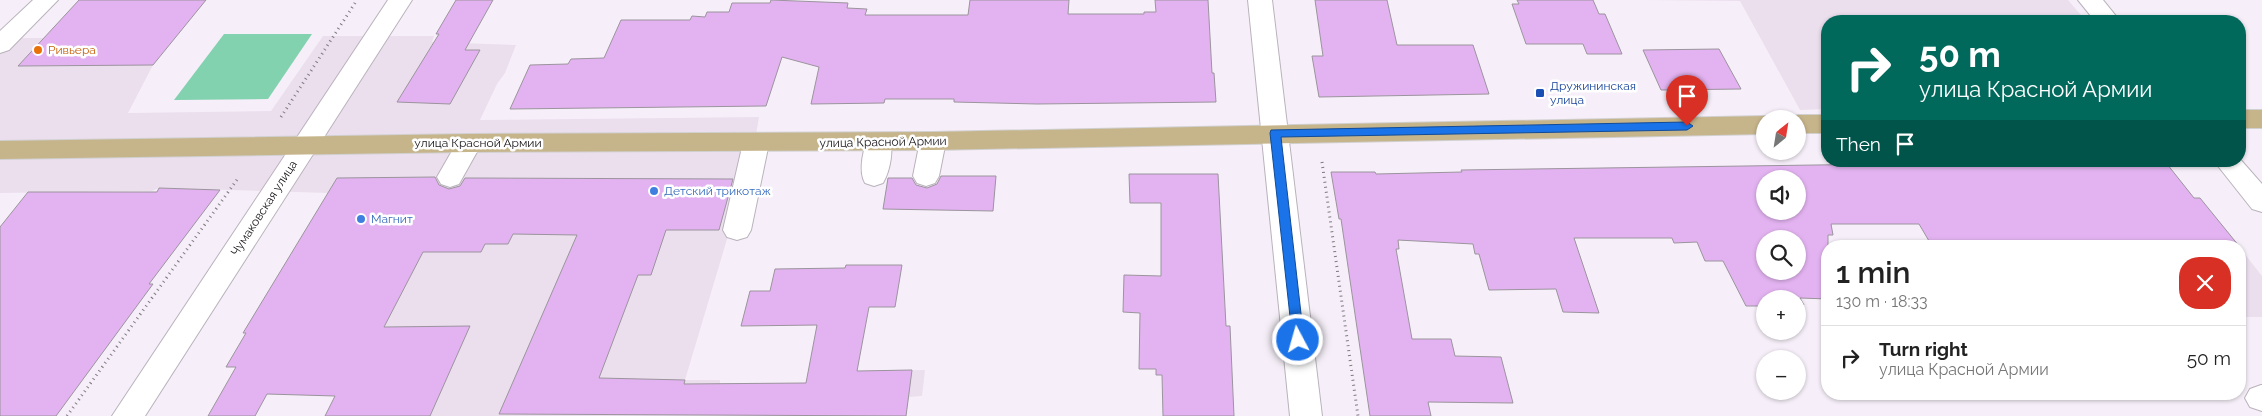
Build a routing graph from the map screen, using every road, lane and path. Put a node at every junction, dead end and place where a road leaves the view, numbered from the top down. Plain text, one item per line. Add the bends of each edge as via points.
1 (46, 0) edge
2 (357, 0) edge
3 (400, 0) edge
4 (1260, 0) edge
5 (2090, 0) edge
6 (2103, 15) edge
7 (0, 45) edge
8 (2246, 119) edge
9 (2262, 119) edge
10 (1806, 124) edge
11 (1821, 124) edge
12 (1756, 125) edge
13 (1318, 132) junction
14 (1275, 133) junction
15 (933, 141) junction
16 (879, 142) junction
17 (469, 143) junction
18 (756, 143) junction
19 (263, 145) junction
20 (305, 145) junction
21 (0, 150) edge
22 (2232, 167) edge
23 (874, 176) dead end
24 (926, 176) dead end
25 (450, 178) dead end
26 (2262, 202) edge
27 (737, 230) dead end
28 (67, 416) edge
29 (128, 416) edge
30 (1306, 416) edge
31 (1358, 416) edge

1 - 7 street
2 - 19 path
3 - 20 street, Чумаковская улица
4 - 14 street
5 - 6 street
8 - 9 main road
10 - 11 main road
12 - 13 main road, улица Красной Армии
13 - 14 main road, улица Красной Армии
13 - 31 path
14 - 15 main road, улица Красной Армии
14 - 30 street
15 - 16 main road, улица Красной Армии
15 - 24 street
16 - 18 main road, улица Красной Армии
16 - 23 street
17 - 18 main road, улица Красной Армии
17 - 20 main road, улица Красной Армии
17 - 25 street
18 - 27 street
19 - 20 main road, улица Красной Армии
19 - 21 main road, улица Красной Армии
19 - 28 path
20 - 29 street, Чумаковская улица
22 - 26 street

